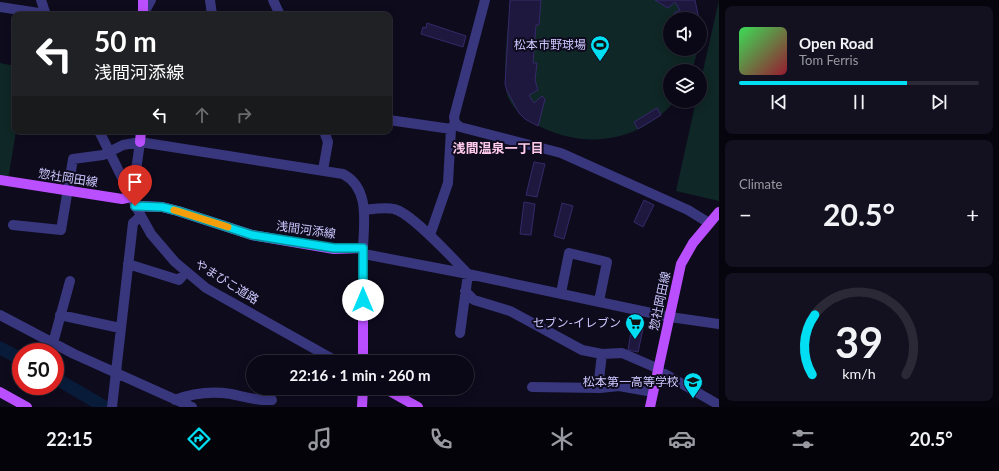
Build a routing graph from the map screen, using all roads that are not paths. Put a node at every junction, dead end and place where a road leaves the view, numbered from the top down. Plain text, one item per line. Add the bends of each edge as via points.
1 (41, 0) edge
2 (143, 0) edge
3 (151, 0) edge
4 (210, 0) edge
5 (273, 0) edge
6 (485, 0) edge
7 (0, 7) edge
8 (32, 12) edge
9 (44, 12) edge
10 (143, 12) edge
11 (145, 12) edge
12 (212, 12) edge
13 (279, 12) edge
14 (392, 120) edge
15 (453, 126) junction
16 (100, 134) edge
17 (141, 134) edge
18 (325, 134) edge
19 (140, 142) junction
20 (109, 152) junction
21 (323, 170) junction
22 (0, 180) edge
23 (134, 185) dead end
24 (68, 191) junction
25 (133, 201) junction
26 (364, 210) junction
27 (719, 212) edge
28 (140, 216) junction
29 (709, 223) junction
30 (13, 225) dead end
31 (430, 235) junction
32 (364, 251) junction
33 (128, 264) junction
34 (186, 272) junction
35 (468, 274) junction
36 (70, 281) dead end
37 (465, 291) junction
38 (560, 293) junction
39 (599, 301) junction
40 (0, 315) edge
41 (60, 315) junction
42 (670, 317) junction
43 (719, 324) edge
44 (120, 328) junction
45 (460, 333) dead end
46 (53, 343) joint
47 (64, 349) edge
48 (602, 354) junction
49 (326, 355) edge
50 (363, 355) edge
51 (658, 371) junction
52 (115, 375) junction
53 (532, 387) dead end
54 (598, 388) junction
55 (0, 392) edge
56 (653, 392) junction
57 (363, 395) edge
58 (397, 395) edge
59 (175, 400) junction
60 (272, 400) dead end
61 (719, 405) edge
62 (27, 407) edge
63 (112, 407) edge
64 (192, 407) edge
65 (362, 407) edge
66 (418, 407) edge
67 (650, 407) edge

1 - 9 street
2 - 10 main road
3 - 11 street
4 - 12 street
5 - 13 street
6 - 15 street
7 - 8 street
14 - 15 street
15 - 29 street via 567,156 688,210
15 - 31 street via 448,183
16 - 20 street, やまびこ道路
17 - 19 main road
18 - 21 street via 328,142
19 - 20 street via 123,145
19 - 21 street
19 - 23 street
20 - 24 street via 73,158
20 - 25 street, やまびこ道路
21 - 26 street via 350,177 360,191
22 - 24 main road, 惣社岡田線
24 - 25 main road, 惣社岡田線
24 - 30 street via 61,230
25 - 28 street, やまびこ道路
25 - 32 main road, 浅間河添線 via 178,211 252,235
26 - 31 street via 394,209 406,215
26 - 32 street
27 - 29 main road, 惣社岡田線
28 - 33 street via 134,223
28 - 34 street, やまびこ道路 via 164,250
29 - 42 main road, 惣社岡田線 via 683,257
31 - 35 street
32 - 35 street
32 - 50 main road
33 - 34 street via 180,280
33 - 44 street
34 - 49 street, やまびこ道路 via 206,288
35 - 37 street
35 - 38 street
36 - 41 street
37 - 45 street
37 - 48 street via 474,300 510,311 582,350
38 - 39 street
38 - 39 street via 569,252 607,262
39 - 42 street
40 - 46 street
41 - 44 street
41 - 46 street
42 - 43 street
42 - 51 main road, 惣社岡田線
44 - 52 street
47 - 52 street
48 - 51 street via 622,353
48 - 54 street
51 - 56 main road, 惣社岡田線
51 - 61 street
52 - 59 street
52 - 63 street
53 - 54 street
54 - 56 street via 619,386
55 - 62 main road
56 - 67 main road, 惣社岡田線
57 - 65 main road
58 - 66 main road
59 - 60 street via 194,393 230,394 258,401
59 - 64 street

